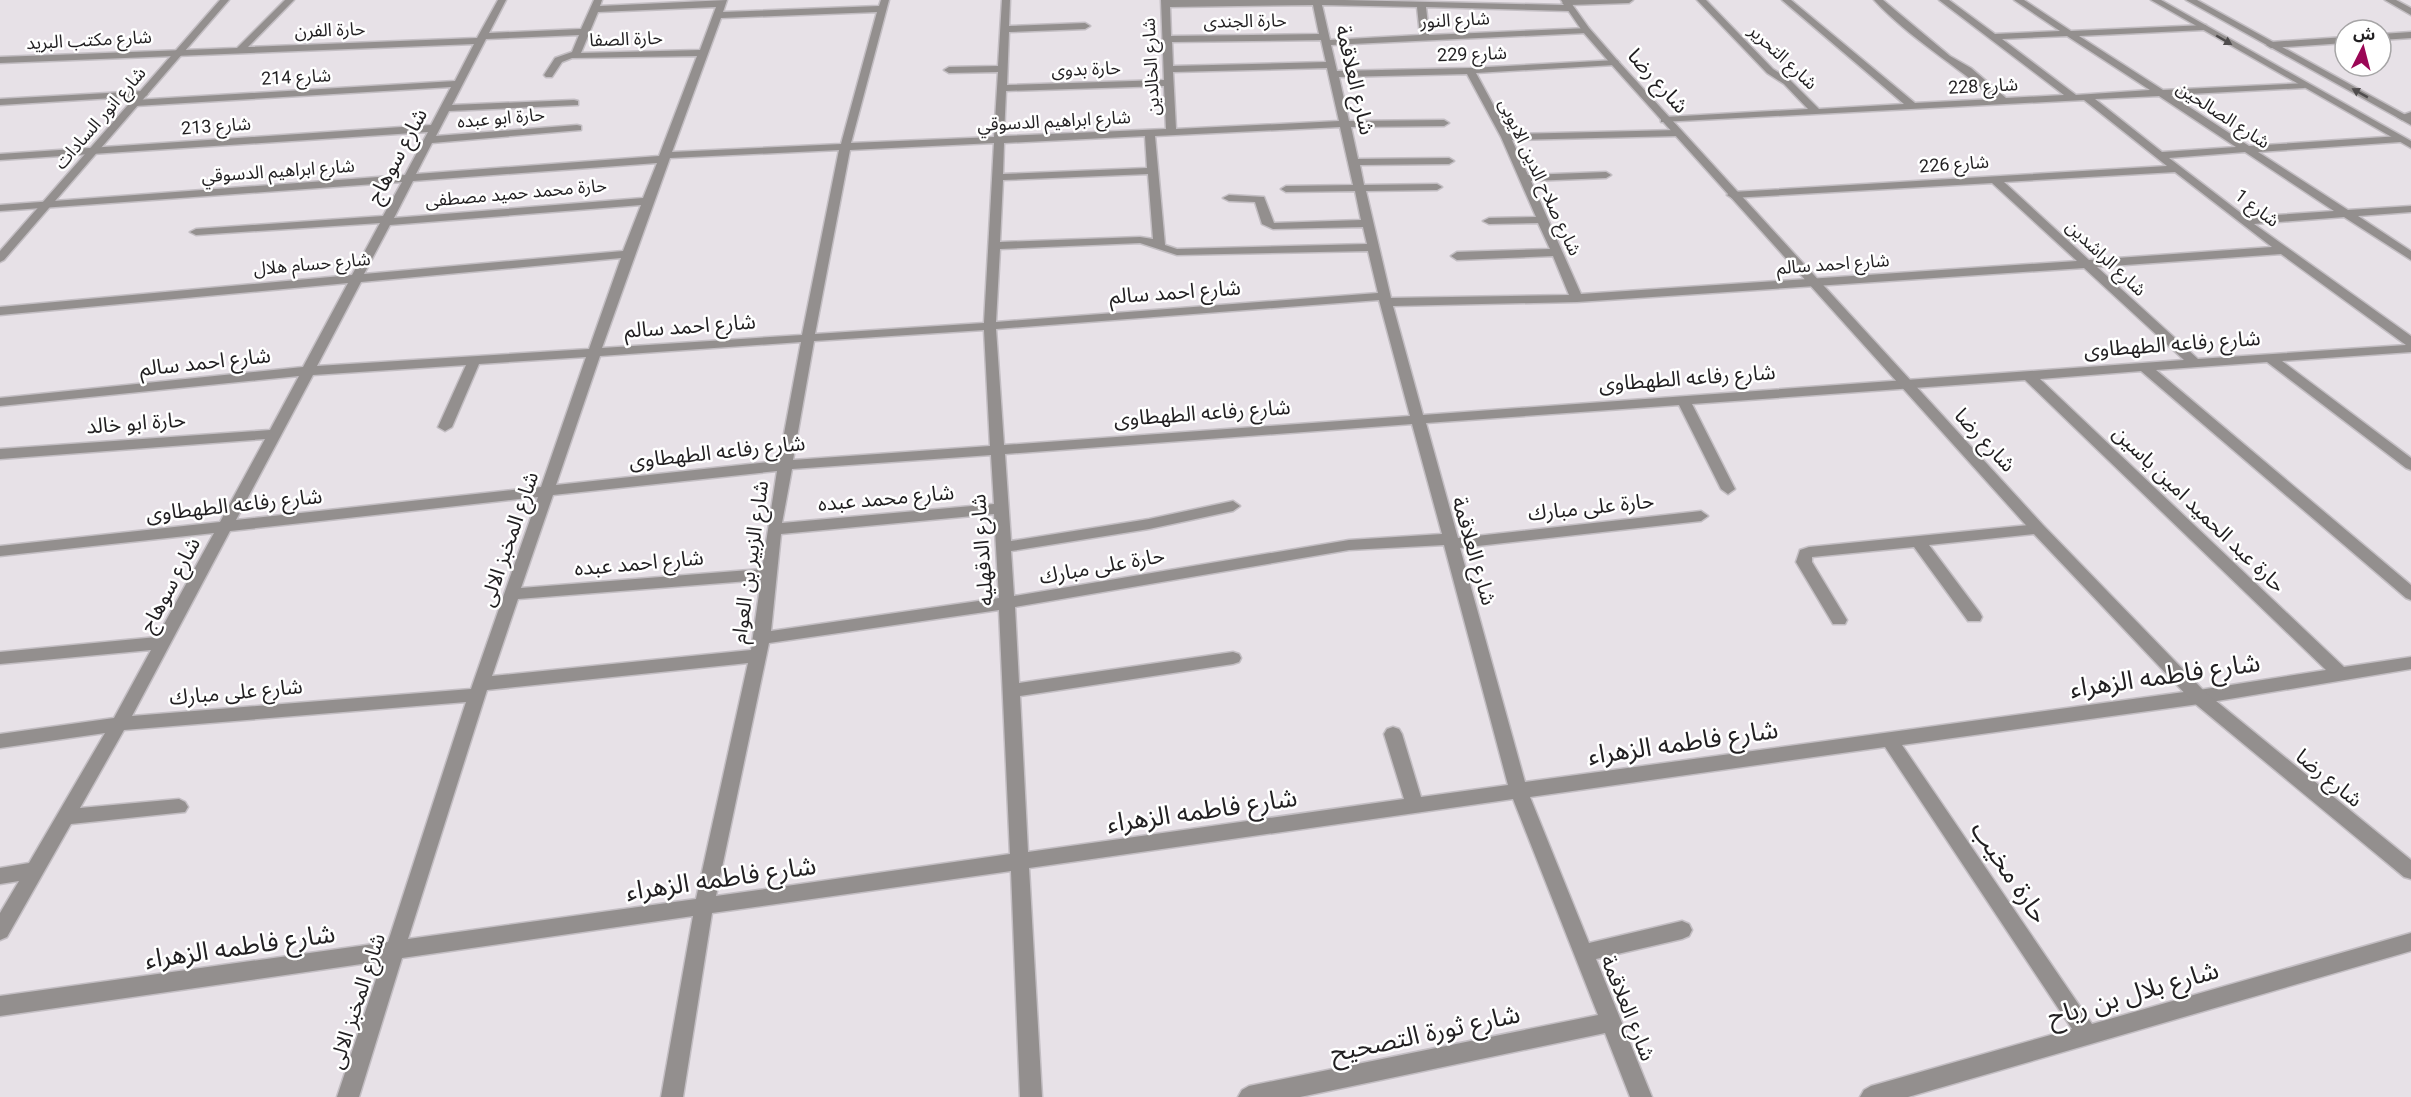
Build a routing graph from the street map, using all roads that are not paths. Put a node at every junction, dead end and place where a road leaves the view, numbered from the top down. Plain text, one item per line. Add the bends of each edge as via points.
1 (225, 0) edge
2 (290, 0) edge
3 (502, 0) edge
4 (1006, 0) edge
5 (1629, 0) edge
6 (1701, 0) edge
7 (1786, 0) edge
8 (1878, 0) edge
9 (1943, 0) edge
10 (2018, 0) edge
11 (2155, 0) edge
12 (2190, 0) edge
13 (2389, 0) edge
14 (1316, 1) edge
15 (1165, 2) edge
16 (1421, 4) junction
17 (1567, 4) edge
18 (596, 5) edge
19 (883, 5) edge
20 (721, 7) edge
21 (2411, 12) edge
22 (1085, 26) dead end
23 (2203, 27) junction
24 (1005, 29) junction
25 (1586, 30) junction
26 (584, 32) junction
27 (2068, 34) junction
28 (2411, 35) edge
29 (2393, 36) edge
30 (1425, 38) junction
31 (1993, 38) junction
32 (482, 39) junction
33 (1167, 39) junction
34 (1324, 40) junction
35 (2333, 40) edge
36 (2271, 45) junction
37 (240, 50) junction
38 (179, 52) junction
39 (704, 52) junction
40 (574, 54) junction
41 (0, 60) edge
42 (1614, 62) junction
43 (1004, 69) junction
44 (1168, 69) junction
45 (1331, 69) junction
46 (950, 70) dead end
47 (1470, 71) junction
48 (549, 75) dead end
49 (1169, 83) junction
50 (459, 84) junction
51 (2304, 85) junction
52 (1003, 88) junction
53 (2158, 93) junction
54 (142, 94) junction
55 (2086, 96) junction
56 (2073, 97) junction
57 (2003, 101) junction
58 (0, 102) edge
59 (135, 103) junction
60 (574, 103) dead end
61 (1912, 106) junction
62 (446, 108) junction
63 (1817, 112) junction
64 (2408, 118) edge
65 (1665, 120) junction
66 (1444, 123) dead end
67 (1343, 124) junction
68 (577, 128) dead end
69 (1171, 132) junction
70 (1150, 133) junction
71 (1677, 133) junction
72 (432, 134) junction
73 (1506, 137) junction
74 (2400, 139) junction
75 (1000, 141) junction
76 (2411, 145) edge
77 (845, 148) junction
78 (2246, 149) junction
79 (94, 150) junction
80 (2160, 155) junction
81 (0, 157) edge
82 (666, 157) junction
83 (1449, 161) dead end
84 (1352, 162) junction
85 (2178, 169) junction
86 (1153, 171) junction
87 (1606, 175) dead end
88 (998, 177) junction
89 (409, 178) junction
90 (1524, 178) junction
91 (1993, 178) junction
92 (1358, 187) junction
93 (1437, 187) dead end
94 (1286, 189) dead end
95 (1732, 195) junction
96 (1229, 198) dead end
97 (650, 201) junction
98 (47, 204) junction
99 (0, 208) edge
100 (2411, 209) edge
101 (2345, 213) junction
102 (386, 220) junction
103 (1544, 220) junction
104 (1490, 221) dead end
105 (2243, 221) junction
106 (1367, 223) junction
107 (196, 232) dead end
108 (994, 246) junction
109 (1159, 247) junction
110 (1373, 247) junction
111 (2283, 250) junction
112 (1558, 252) junction
113 (2, 253) edge
114 (628, 254) junction
115 (1457, 256) dead end
116 (2411, 256) edge
117 (2086, 264) junction
118 (356, 279) junction
119 (1812, 284) junction
120 (1576, 298) junction
121 (1385, 299) junction
122 (0, 311) edge
123 (990, 326) junction
124 (807, 338) junction
125 (2409, 349) edge
126 (595, 352) junction
127 (2271, 359) junction
128 (474, 360) junction
129 (2195, 364) junction
130 (2144, 367) junction
131 (308, 371) junction
132 (2028, 375) junction
133 (1904, 383) junction
134 (1683, 399) junction
135 (0, 402) edge
136 (1416, 418) junction
137 (445, 427) dead end
138 (275, 434) junction
139 (997, 449) junction
140 (0, 454) edge
141 (785, 465) junction
142 (2411, 465) edge
143 (1728, 489) dead end
144 (547, 493) junction
145 (1233, 506) dead end
146 (1001, 508) junction
147 (1701, 516) dead end
148 (225, 527) junction
149 (774, 529) junction
150 (2038, 529) junction
151 (1450, 541) junction
152 (1918, 541) junction
153 (1003, 547) junction
154 (0, 551) edge
155 (769, 574) junction
156 (512, 594) junction
157 (2411, 594) edge
158 (1007, 603) junction
159 (1974, 617) dead end
160 (1839, 620) dead end
161 (762, 638) junction
162 (163, 643) junction
163 (758, 656) junction
164 (0, 658) edge
165 (1233, 658) dead end
166 (2411, 663) edge
167 (2340, 674) junction
168 (479, 690) junction
169 (1011, 691) junction
170 (2199, 697) junction
171 (119, 724) junction
172 (1393, 734) dead end
173 (1889, 739) junction
174 (0, 741) edge
175 (1519, 790) junction
176 (1415, 805) junction
177 (179, 807) dead end
178 (65, 817) junction
179 (1020, 862) junction
180 (35, 870) junction
181 (2411, 871) edge
182 (0, 876) edge
183 (704, 906) junction
184 (1682, 930) dead end
185 (0, 931) edge
186 (2411, 942) edge
187 (396, 950) junction
188 (1583, 952) junction
189 (0, 1006) edge
190 (1611, 1022) junction
191 (2087, 1034) junction
192 (348, 1097) edge
193 (672, 1097) edge
194 (1031, 1097) edge
195 (1249, 1097) edge
196 (1641, 1097) edge
197 (1870, 1097) edge

1 - 38 street, شارع انور السادات
2 - 37 street
3 - 32 street, شارع سوهاج
4 - 24 street, شارع الدقهليه
5 - 17 street
6 - 63 street, شارع التحرير via 1770,71
7 - 61 street
8 - 57 street
9 - 31 street
10 - 27 street, شارع الصالحين
11 - 23 street
12 - 36 street
13 - 21 street
14 - 15 street
14 - 16 street
14 - 34 street, شارع العلاقمة
15 - 33 street, شارع الخالدين
16 - 17 street
16 - 30 street
17 - 25 street, شارع رضا
18 - 20 street
18 - 26 street, حارة الصفا
19 - 20 street
19 - 77 street, شارع الزبير بن العوام
20 - 39 street, شارع المخبز الالى
22 - 24 street
23 - 27 street
23 -> 51 street
24 - 43 street, شارع الدقهليه
25 - 30 street, شارع النور
25 - 42 street, شارع رضا
26 - 32 street, حارة الفرن
26 - 40 street, حارة الصفا
27 - 31 street
27 - 53 street, شارع الصالحين
28 - 29 street
30 - 34 street, شارع النور
31 - 56 street
32 - 37 street, حارة الفرن
32 - 50 street, شارع سوهاج
33 - 34 street, حارة الجندى
33 - 44 street, شارع الخالدين
34 - 45 street, شارع العلاقمة
35 - 36 street
64 -> 36 street
37 - 38 street, حارة الفرن
38 - 41 street, شارع مكتب البريد
38 - 54 street, شارع انور السادات
39 - 40 street, حارة الصفا via 579,57
39 - 82 street, شارع المخبز الالى
40 - 48 street via 558,60
42 - 47 street, شارع 229
42 - 65 street, شارع رضا
43 - 46 street
43 - 52 street, شارع الدقهليه
44 - 45 street, شارع 229
44 - 49 street, شارع الخالدين
45 - 47 street, شارع 229
45 - 67 street, شارع العلاقمة
47 - 73 street, شارع صلاح الدين الايوبى
49 - 52 street, حارة بدوى
49 - 69 street, شارع الخالدين
50 - 59 street, شارع 214
50 - 62 street, شارع سوهاج
51 - 53 street, شارع 228
51 - 74 street
52 - 75 street, شارع الدقهليه
53 - 55 street, شارع 228
53 - 78 street, شارع الصالحين
54 - 58 street
54 - 59 street, شارع انور السادات
55 - 56 street, شارع 228
55 - 80 street, شارع 1
56 - 57 street, شارع 228
57 - 61 street, شارع 228
59 - 79 street, شارع انور السادات
60 - 62 street
61 - 63 street, شارع 228
62 - 72 street, شارع سوهاج
63 - 65 street, شارع 228
65 - 71 street, شارع رضا
66 - 67 street, شارع ابراهيم الدسوقي
67 - 69 street, شارع ابراهيم الدسوقي
67 - 84 street, شارع العلاقمة
68 - 72 street, حارة ابو عبده
69 - 70 street, شارع ابراهيم الدسوقي
70 - 75 street, شارع ابراهيم الدسوقي
70 - 86 street, شارع الخالدين
71 - 73 street
71 - 95 street, شارع رضا
72 - 79 street, شارع 213
72 - 89 street, شارع سوهاج
73 - 90 street, شارع صلاح الدين الايوبى
74 - 76 street
74 - 78 street
75 - 77 street, شارع ابراهيم الدسوقي
75 - 88 street, شارع الدقهليه
77 - 82 street, شارع ابراهيم الدسوقي
77 - 124 street, شارع الزبير بن العوام
78 - 80 street
78 - 101 street, شارع الصالحين
79 - 81 street, شارع 213
79 - 98 street, شارع انور السادات
80 - 85 street, شارع 1
82 - 89 street, شارع ابراهيم الدسوقي
82 - 97 street, شارع المخبز الالى
83 - 84 street
84 - 92 street, شارع العلاقمة
85 - 91 street, شارع 226
85 - 105 street, شارع 1
86 - 88 street
86 - 109 street, شارع الخالدين
87 - 90 street
88 - 108 street, شارع الدقهليه
89 - 98 street, شارع ابراهيم الدسوقي
89 - 102 street, شارع سوهاج
90 - 103 street, شارع صلاح الدين الايوبى
91 - 95 street, شارع 226
91 - 117 street, شارع الراشدين
92 - 93 street
92 - 94 street
92 - 106 street, شارع العلاقمة
95 - 119 street, شارع رضا
96 - 106 street via 1260,199 1268,224 1273,226
97 - 102 street, حارة محمد حميد مصطفى
97 - 114 street, شارع المخبز الالى
98 - 99 street, شارع ابراهيم الدسوقي
98 - 113 street, شارع انور السادات
100 - 101 street
101 - 105 street
101 - 116 street, شارع الصالحين
102 - 107 street, حارة محمد حميد مصطفى
102 - 118 street, شارع سوهاج
103 - 104 street
103 - 112 street, شارع صلاح الدين الايوبى
105 - 111 street, شارع 1
106 - 110 street, شارع العلاقمة
108 - 109 street via 1140,240
108 - 123 street, شارع الدقهليه
109 - 110 street via 1177,252
110 - 121 street, شارع العلاقمة
111 - 117 street, شارع احمد سالم
111 - 125 street, شارع 1
112 - 115 street
112 - 120 street, شارع صلاح الدين الايوبى
114 - 118 street, شارع حسام هلال
114 - 126 street, شارع المخبز الالى
117 - 119 street, شارع احمد سالم
117 - 129 street, شارع الراشدين
118 - 122 street, شارع حسام هلال
118 - 131 street, شارع سوهاج
119 - 120 street, شارع احمد سالم
119 - 133 street, شارع رضا
120 - 121 street, شارع احمد سالم
121 - 123 street, شارع احمد سالم
121 - 136 street, شارع العلاقمة
123 - 124 street, شارع احمد سالم
123 - 139 street, شارع الدقهليه
124 - 126 street, شارع احمد سالم
124 - 141 street, شارع الزبير بن العوام
125 - 127 street, شارع رفاعه الطهطاوى
126 - 128 street, شارع احمد سالم
126 - 144 street, شارع المخبز الالى
127 - 129 street, شارع رفاعه الطهطاوى
127 - 142 street
128 - 131 street, شارع احمد سالم
128 - 137 street
129 - 130 street, شارع رفاعه الطهطاوى
130 - 132 street, شارع رفاعه الطهطاوى
130 - 157 street
131 - 135 street, شارع احمد سالم
131 - 138 street, شارع سوهاج
132 - 133 street, شارع رفاعه الطهطاوى
132 - 167 street, حارة عبد الحميد امين ياسين
133 - 134 street, شارع رفاعه الطهطاوى
133 - 150 street, شارع رضا
134 - 136 street, شارع رفاعه الطهطاوى
134 - 143 street
136 - 139 street, شارع رفاعه الطهطاوى
136 - 151 street, شارع العلاقمة
138 - 140 street, حارة ابو خالد
138 - 148 street, شارع سوهاج
139 - 141 street, شارع رفاعه الطهطاوى
139 - 146 street, شارع الدقهليه
141 - 144 street, شارع رفاعه الطهطاوى
141 - 149 street, شارع الزبير بن العوام
144 - 148 street, شارع رفاعه الطهطاوى
144 - 156 street, شارع المخبز الالى
145 - 153 street
146 - 149 street, شارع محمد عبده
146 - 153 street, شارع الدقهليه
147 - 151 street, حارة على مبارك
148 - 154 street, شارع رفاعه الطهطاوى
148 - 162 street, شارع سوهاج
149 - 155 street, شارع الزبير بن العوام
150 - 152 street
150 - 170 street, شارع رضا
151 - 158 street, حارة على مبارك via 1349,545
151 - 175 street, شارع العلاقمة
152 - 159 street
152 - 160 street via 1805,554 1804,562
153 - 158 street, شارع الدقهليه
155 - 156 street, شارع احمد عبده
155 - 161 street, شارع الزبير بن العوام
156 - 168 street, شارع المخبز الالى
158 - 161 street, حارة على مبارك
158 - 169 street, شارع الدقهليه
161 - 163 street, شارع الزبير بن العوام
162 - 164 street
162 - 171 street, شارع سوهاج
163 - 168 street, شارع على مبارك
163 - 183 street, شارع الزبير بن العوام
165 - 169 street
166 - 167 street, شارع فاطمه الزهراء
167 - 170 street, شارع فاطمه الزهراء
168 - 171 street, شارع على مبارك
168 - 187 street, شارع المخبز الالى
169 - 179 street, شارع الدقهليه
170 - 173 street, شارع فاطمه الزهراء
170 - 181 street, شارع رضا
171 - 174 street, شارع على مبارك
171 - 178 street, شارع سوهاج
172 - 176 street
173 - 175 street, شارع فاطمه الزهراء
173 - 191 street, حارة مخيب
175 - 176 street, شارع فاطمه الزهراء
175 - 188 street, شارع العلاقمة
176 - 179 street, شارع فاطمه الزهراء
177 - 178 street
178 - 180 street, شارع سوهاج
179 - 183 street, شارع فاطمه الزهراء
179 - 194 street, شارع الدقهليه
180 - 182 street
180 - 185 street, شارع سوهاج
183 - 187 street, شارع فاطمه الزهراء
183 - 193 street, شارع الزبير بن العوام
184 - 188 street
186 - 191 street, شارع بلال بن رباح
187 - 189 street, شارع فاطمه الزهراء
187 - 192 street, شارع المخبز الالى
188 - 190 street, شارع العلاقمة
190 - 195 street, شارع ثورة التصحيح
190 - 196 street, شارع العلاقمة
191 - 197 street, شارع بلال بن رباح

